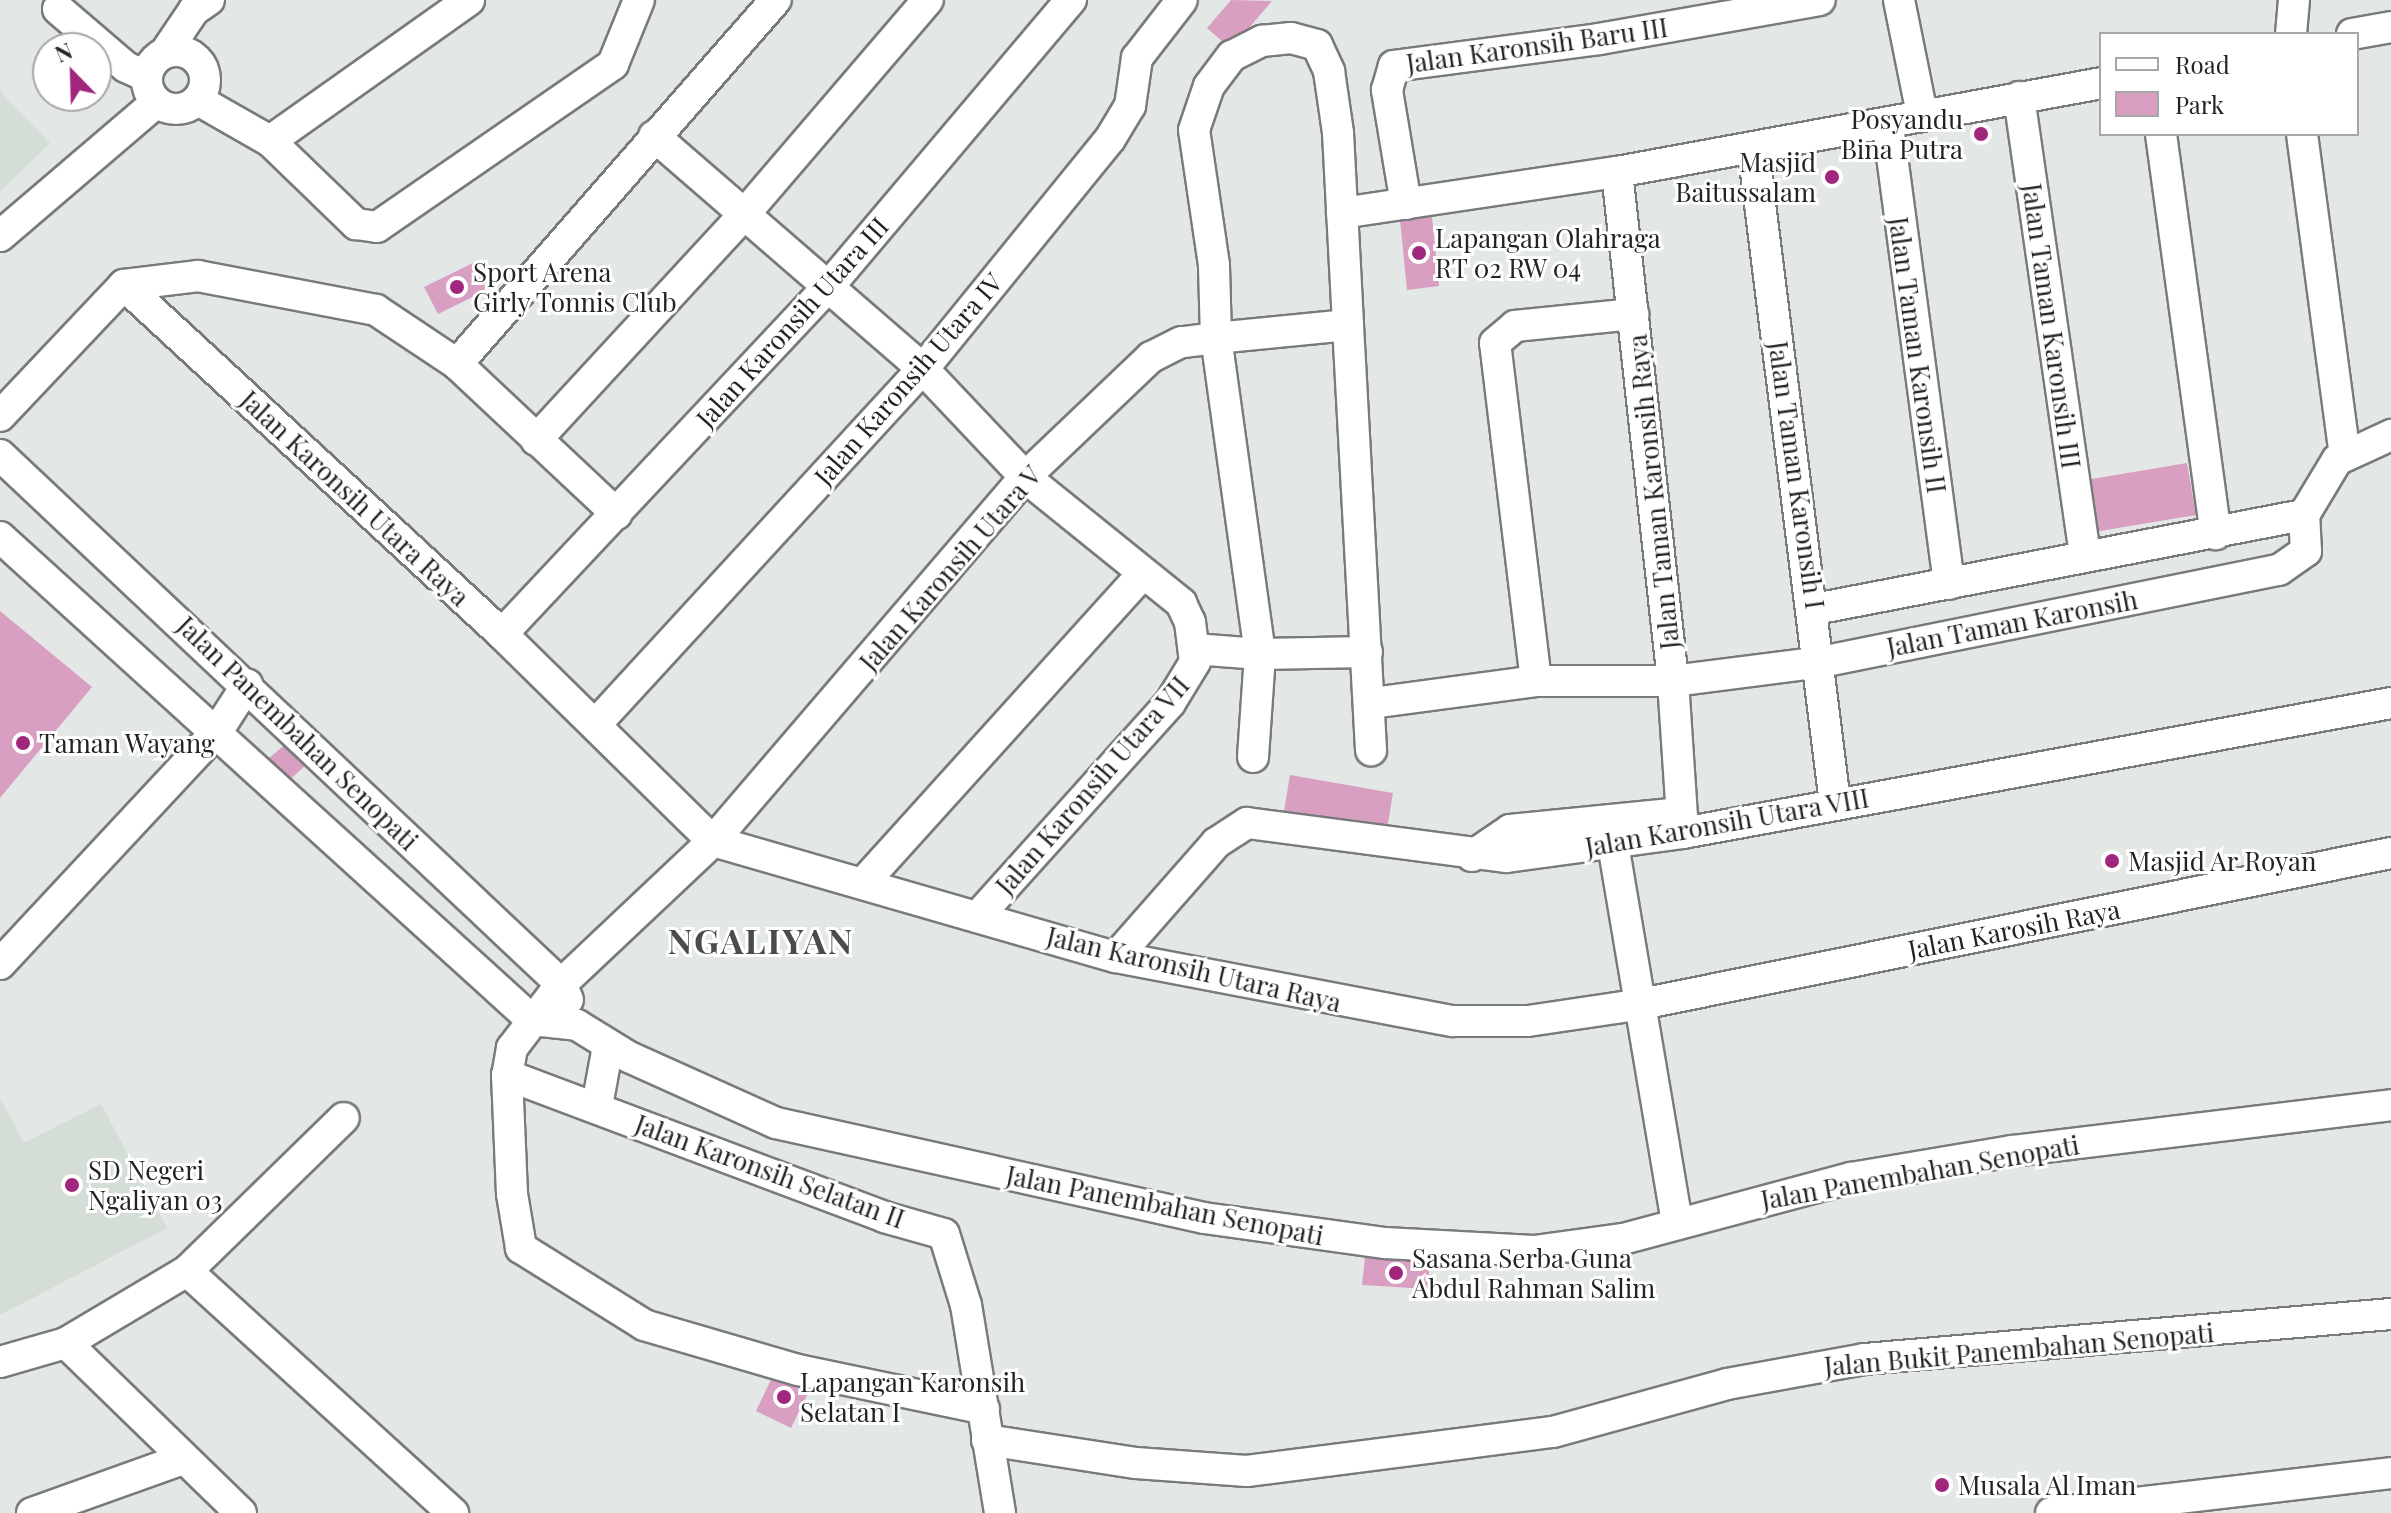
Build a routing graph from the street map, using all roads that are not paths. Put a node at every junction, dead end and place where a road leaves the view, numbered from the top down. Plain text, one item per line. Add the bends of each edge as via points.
1 (209, 0) edge
2 (469, 0) edge
3 (639, 0) edge
4 (776, 0) edge
5 (928, 0) edge
6 (1071, 0) edge
7 (1820, 0) edge
8 (1899, 0) edge
9 (2294, 0) edge
10 (1174, 2) edge
11 (58, 9) dead end
12 (2391, 27) edge
13 (2291, 32) edge
14 (2359, 33) edge
15 (165, 53) junction
16 (2099, 83) edge
17 (152, 90) junction
18 (2019, 97) junction
19 (198, 100) junction
20 (1922, 114) junction
21 (1888, 126) junction
22 (654, 136) junction
23 (2161, 136) edge
24 (2302, 136) edge
25 (270, 141) junction
26 (1753, 148) junction
27 (1617, 172) junction
28 (1406, 204) junction
29 (747, 211) junction
30 (1342, 213) junction
31 (0, 236) edge
32 (124, 285) junction
33 (829, 286) junction
34 (1633, 314) junction
35 (1348, 325) junction
36 (1216, 338) junction
37 (457, 364) junction
38 (923, 369) junction
39 (0, 416) edge
40 (2391, 435) edge
41 (536, 440) junction
42 (0, 455) edge
43 (2345, 455) junction
44 (1025, 477) junction
45 (617, 514) junction
46 (2304, 515) junction
47 (2216, 534) junction
48 (0, 537) edge
49 (2085, 556) junction
50 (1142, 574) junction
51 (1949, 584) junction
52 (1815, 609) junction
53 (502, 634) junction
54 (1194, 649) junction
55 (1367, 652) junction
56 (1260, 654) junction
57 (1821, 662) junction
58 (1536, 681) junction
59 (1673, 681) junction
60 (256, 693) junction
61 (1372, 703) junction
62 (2391, 703) edge
63 (596, 724) junction
64 (218, 730) junction
65 (1371, 750) dead end
66 (1253, 757) dead end
67 (1835, 803) junction
68 (1682, 823) junction
69 (713, 841) junction
70 (1613, 844) junction
71 (2391, 853) edge
72 (1472, 856) junction
73 (865, 881) junction
74 (977, 917) junction
75 (1116, 957) junction
76 (0, 964) edge
77 (561, 984) junction
78 (1636, 1005) junction
79 (532, 1020) junction
80 (577, 1025) junction
81 (608, 1046) junction
82 (507, 1075) junction
83 (2391, 1105) edge
84 (597, 1106) junction
85 (344, 1118) dead end
86 (1677, 1224) junction
87 (187, 1271) junction
88 (2391, 1314) edge
89 (66, 1343) junction
90 (0, 1362) edge
91 (984, 1409) junction
92 (987, 1440) junction
93 (183, 1459) junction
94 (2391, 1473) edge
95 (32, 1513) edge
96 (241, 1513) edge
97 (453, 1513) edge
98 (1000, 1513) edge
99 (2051, 1513) edge

1 - 15 street via 194,10
2 - 25 street
3 - 25 street via 613,64 386,223 356,224
4 - 22 street
5 - 29 street
6 - 33 street, Jalan Karonsih Utara III
7 - 28 street, Jalan Karonsih Baru III via 1599,39 1394,66 1387,90
8 - 20 street
9 - 13 street
10 - 38 street, Jalan Karonsih Utara IV via 1137,58 1123,122
11 - 17 street
12 - 14 street
15 - 17 street via 152,63
15 - 19 street via 184,51 201,63 206,82
16 - 18 street
17 - 19 street via 182,109
17 - 31 street
18 - 20 street
18 - 49 street, Jalan Taman Karonsih III
19 - 25 street
20 - 21 street
21 - 26 street
21 - 51 street, Jalan Taman Karonsih II
22 - 29 street, Jalan Karonsih Utara VII
22 - 37 street
23 - 47 street
24 - 43 street
26 - 27 street
26 - 52 street, Jalan Taman Karonsih I
27 - 28 street
27 - 34 street, Jalan Taman Karonsih Raya
28 - 30 street
29 - 33 street, Jalan Karonsih Utara VII
29 - 41 street
30 - 35 street
30 - 36 street via 1338,133 1322,51 1311,41 1276,39 1232,56 1204,94 1194,130 1214,265
32 - 37 street via 198,276 376,310
32 - 39 street
32 - 53 street, Jalan Karonsih Utara Raya
33 - 38 street, Jalan Karonsih Utara VII
33 - 45 street, Jalan Karonsih Utara III
34 - 58 street via 1515,326 1495,343
34 - 59 street, Jalan Taman Karonsih Raya
35 - 36 street, Jalan Karonsih Utara V
35 - 55 street
36 - 44 street, Jalan Karonsih Utara V via 1181,342 1151,357
36 - 56 street
37 - 41 street
38 - 44 street, Jalan Karonsih Utara VII
38 - 63 street, Jalan Karonsih Utara IV
40 - 43 street, Jalan Taman Karonsih
41 - 45 street
42 - 60 street, Jalan Panembahan Senopati
43 - 46 street, Jalan Taman Karonsih via 2329,470
44 - 50 street, Jalan Karonsih Utara VII
44 - 69 street, Jalan Karonsih Utara V
45 - 53 street, Jalan Karonsih Utara III
46 - 47 street, Jalan Taman Karonsih
46 - 57 street, Jalan Taman Karonsih via 2306,551 2279,570
47 - 49 street, Jalan Taman Karonsih
48 - 64 street, Jalan Panembahan Senopati
49 - 51 street, Jalan Taman Karonsih
50 - 54 street, Jalan Karonsih Utara VII via 1181,603
50 - 73 street
51 - 52 street, Jalan Taman Karonsih
52 - 57 street, Jalan Taman Karonsih I
53 - 63 street, Jalan Karonsih Utara Raya
54 - 56 street
54 - 74 street, Jalan Karonsih Utara VII via 1190,674 1170,703
55 - 56 street
55 - 61 street
56 - 66 street
57 - 59 street, Jalan Taman Karonsih
57 - 67 street, Jalan Taman Karonsih I
58 - 59 street, Jalan Taman Karonsih
58 - 61 street, Jalan Taman Karonsih
59 - 68 street, Jalan Taman Karonsih Raya
60 - 64 street
60 - 77 street, Jalan Panembahan Senopati
61 - 65 street
62 - 67 street, Jalan Karonsih Utara VIII
63 - 69 street, Jalan Karonsih Utara Raya
64 - 76 street
64 - 79 street, Jalan Panembahan Senopati
67 - 68 street, Jalan Karonsih Utara VIII
68 - 70 street, Jalan Karonsih Utara VIII
68 - 72 street via 1510,830
69 - 73 street, Jalan Karonsih Utara Raya
69 - 77 street
70 - 72 street, Jalan Karonsih Utara VIII
70 - 78 street
71 - 78 street, Jalan Karosih Raya
72 - 75 street, Jalan Karonsih Utara VIII via 1247,823 1216,843
73 - 74 street, Jalan Karonsih Utara Raya
74 - 75 street, Jalan Karonsih Utara Raya
75 - 78 street, Jalan Karonsih Utara Raya via 1453,1021 1528,1021
77 - 79 street
77 - 80 street, Jalan Panembahan Senopati
78 - 86 street
79 - 80 street, Jalan Panembahan Senopati
79 - 82 street via 512,1048
80 - 81 street, Jalan Panembahan Senopati
81 - 84 street
81 - 86 street, Jalan Panembahan Senopati via 776,1123 1204,1218 1385,1243 1534,1251 1591,1246
82 - 84 street, Jalan Karonsih Selatan II
82 - 91 street via 512,1194 518,1242 526,1253 644,1325 798,1370
83 - 86 street, Jalan Panembahan Senopati via 2012,1151 1790,1190
84 - 91 street, Jalan Karonsih Selatan II via 884,1217 944,1234 966,1305
85 - 87 street
87 - 89 street
87 - 97 street
88 - 92 street, Jalan Bukit Panembahan Senopati via 1865,1359 1727,1384 1553,1432 1247,1471 1136,1463
89 - 90 street
89 - 93 street
91 - 92 street, Jalan Karonsih Selatan II
92 - 98 street, Jalan Karonsih Selatan II
93 - 95 street
93 - 96 street
94 - 99 street

